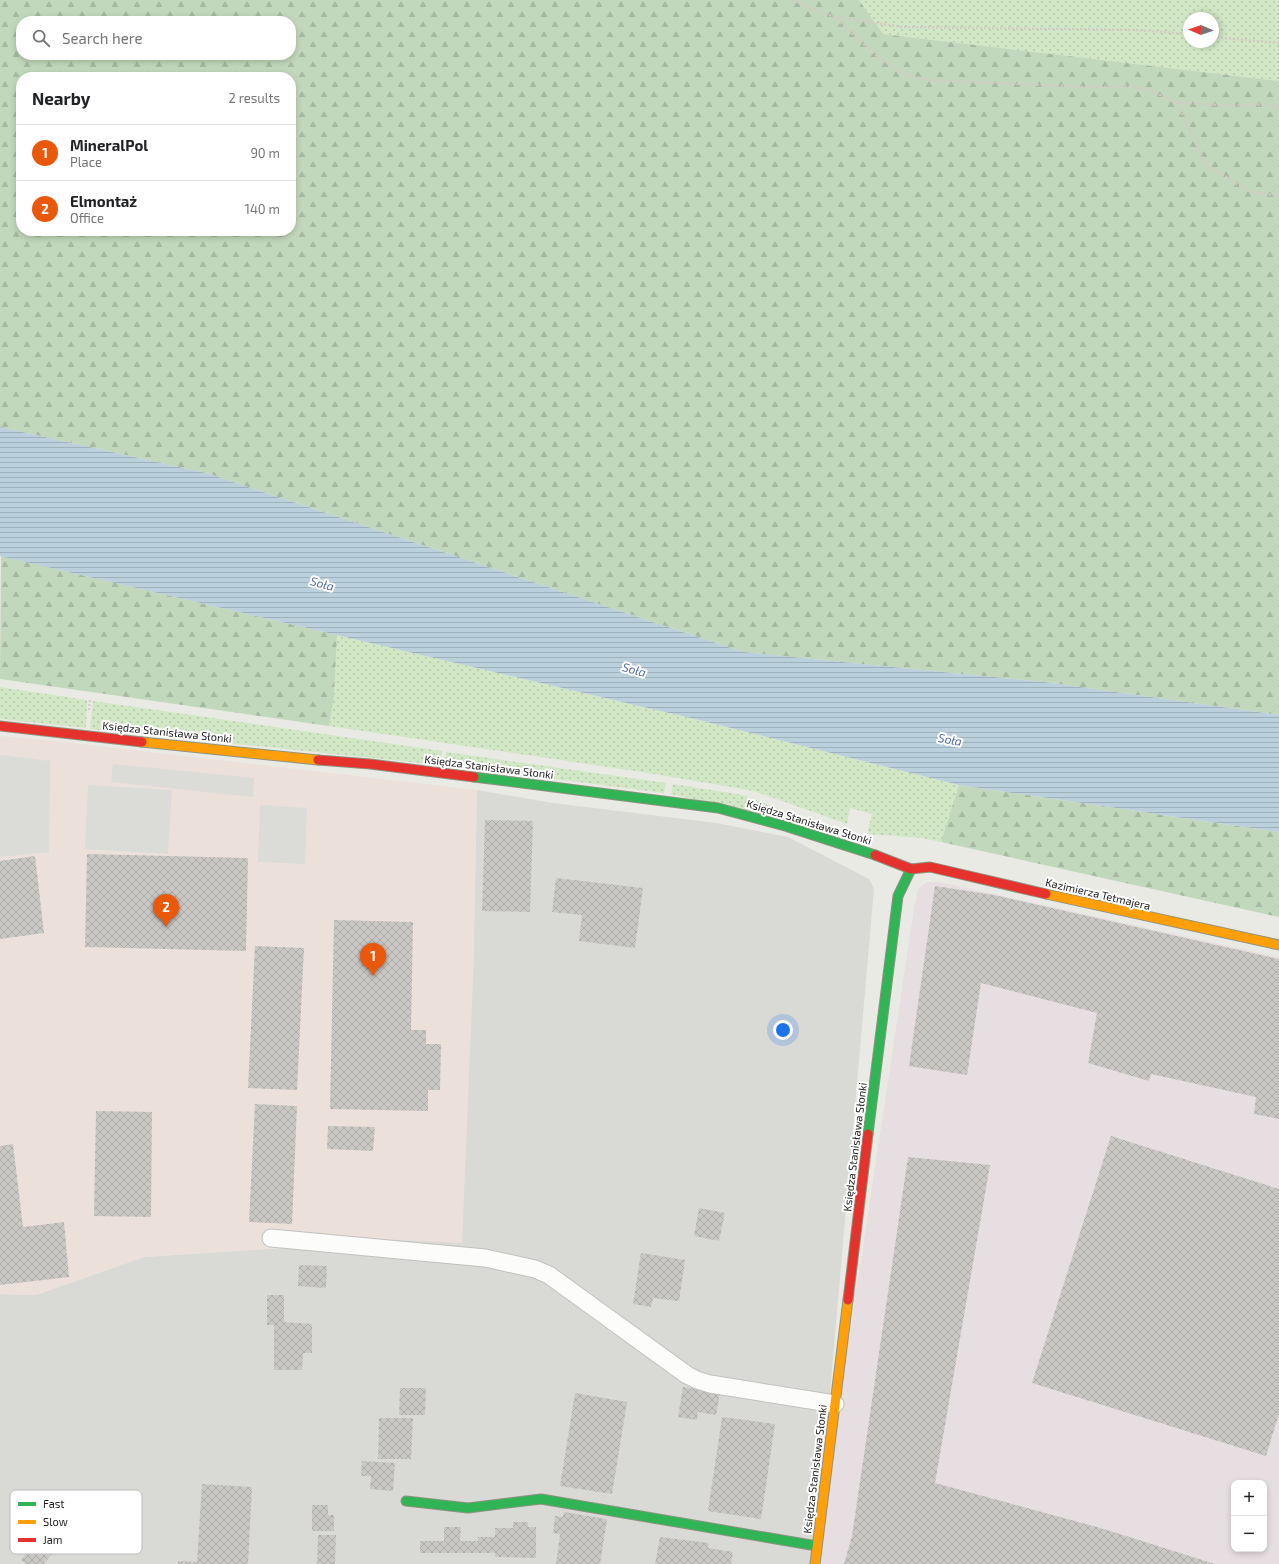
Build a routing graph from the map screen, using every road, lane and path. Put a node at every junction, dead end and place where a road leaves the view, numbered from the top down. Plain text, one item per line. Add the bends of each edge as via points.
1 (792, 0) edge
2 (834, 17) junction
3 (1183, 34) edge
4 (1219, 37) edge
5 (1279, 42) edge
6 (1177, 102) junction
7 (1279, 107) edge
8 (1279, 196) edge
9 (0, 726) edge
10 (911, 869) junction
11 (1279, 945) edge
12 (271, 1238) dead end
13 (835, 1404) junction
14 (406, 1501) dead end
15 (817, 1546) junction
16 (815, 1564) edge

1 - 2 path
2 - 3 path via 903,27 1137,30
2 - 6 path via 896,69 928,80 1089,87 1128,86 1146,89
4 - 5 path
6 - 7 path via 1231,106 1266,104
6 - 8 path via 1206,165 1251,192
9 - 10 street, Księdza Stanisława Słonki via 370,764 718,808 785,826
10 - 11 street, Kazimierza Tetmajera via 930,867
10 - 13 street, Księdza Stanisława Słonki via 898,896
12 - 13 lane via 485,1258 535,1269 549,1276 697,1380
13 - 15 street, Księdza Stanisława Słonki
14 - 15 street via 468,1508 541,1500
15 - 16 street, Księdza Stanisława Słonki

